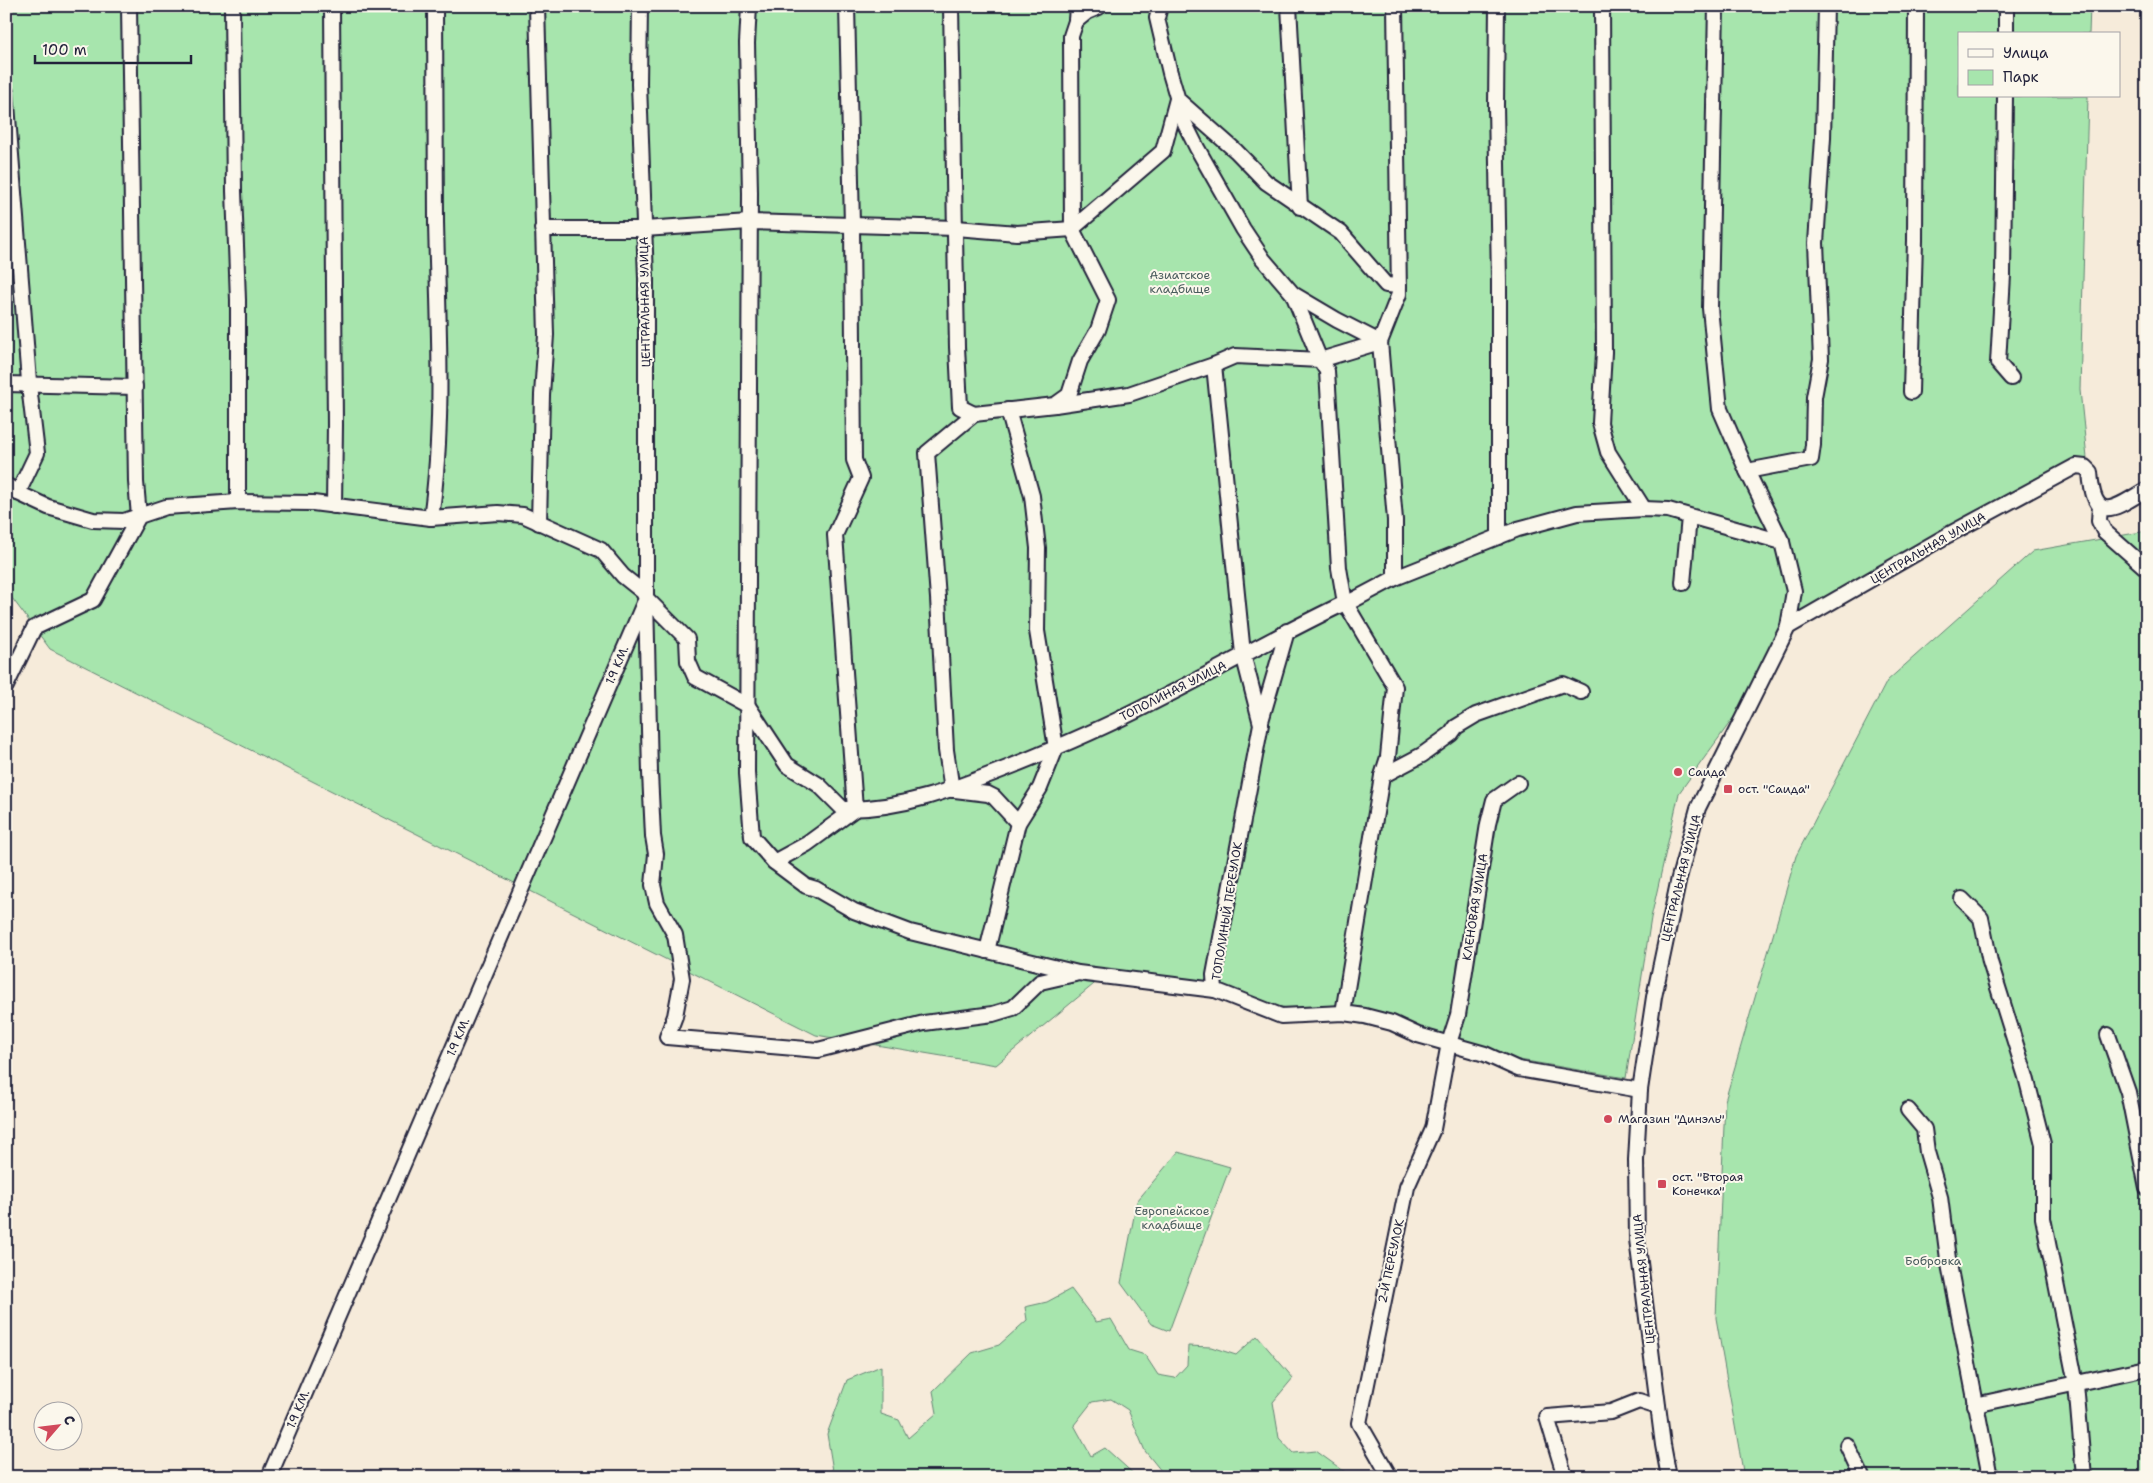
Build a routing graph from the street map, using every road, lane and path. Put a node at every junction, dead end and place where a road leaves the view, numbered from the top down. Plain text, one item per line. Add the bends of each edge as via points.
1 (129, 6) edge
2 (232, 6) edge
3 (332, 6) edge
4 (435, 6) edge
5 (537, 6) edge
6 (640, 6) edge
7 (749, 6) edge
8 (847, 6) edge
9 (951, 6) edge
10 (1077, 6) edge
11 (1160, 6) edge
12 (1289, 6) edge
13 (1395, 6) edge
14 (1497, 6) edge
15 (1602, 6) edge
16 (1716, 6) edge
17 (1826, 6) edge
18 (1916, 6) edge
19 (2006, 6) edge
20 (1102, 7) edge
21 (1076, 21) junction
22 (2006, 32) edge
23 (6, 92) edge
24 (2005, 98) edge
25 (1177, 99) junction
26 (1300, 207) junction
27 (749, 222) junction
28 (852, 225) junction
29 (956, 228) junction
30 (1072, 228) junction
31 (542, 229) junction
32 (644, 229) junction
33 (1399, 286) junction
34 (1294, 294) junction
35 (1380, 342) junction
36 (1320, 360) junction
37 (1214, 364) junction
38 (2011, 378) dead end
39 (6, 384) edge
40 (29, 384) junction
41 (135, 387) junction
42 (1911, 392) dead end
43 (1055, 405) junction
44 (1008, 410) junction
45 (974, 414) junction
46 (1747, 471) junction
47 (12, 489) edge
48 (2147, 489) edge
49 (238, 502) junction
50 (334, 506) junction
51 (2100, 506) junction
52 (1644, 509) junction
53 (139, 516) junction
54 (1689, 517) junction
55 (431, 518) junction
56 (539, 523) junction
57 (1499, 537) junction
58 (1782, 542) junction
59 (2147, 569) edge
60 (1395, 578) junction
61 (1683, 583) dead end
62 (646, 598) junction
63 (1345, 604) junction
64 (1788, 627) junction
65 (1287, 631) junction
66 (1243, 654) junction
67 (6, 686) edge
68 (1580, 692) dead end
69 (748, 706) junction
70 (1261, 724) junction
71 (1056, 748) junction
72 (1382, 776) junction
73 (1518, 783) dead end
74 (952, 790) junction
75 (855, 809) junction
76 (1018, 823) junction
77 (774, 862) junction
78 (1962, 900) dead end
79 (987, 951) junction
80 (1078, 974) junction
81 (1215, 990) junction
82 (1343, 1013) junction
83 (2108, 1035) dead end
84 (1450, 1044) junction
85 (1640, 1090) junction
86 (1908, 1110) dead end
87 (2147, 1188) edge
88 (2147, 1368) edge
89 (2076, 1384) junction
90 (1975, 1405) junction
91 (1658, 1407) junction
92 (1847, 1444) dead end
93 (269, 1477) edge
94 (1390, 1477) edge
95 (1565, 1477) edge
96 (1669, 1477) edge
97 (1862, 1477) edge
98 (1990, 1477) edge
99 (2084, 1477) edge

1 - 41 street
2 - 49 street
3 - 50 street
4 - 55 street via 438,464
5 - 31 street
6 - 32 street, ЦЕНТРАЛЬНАЯ УЛИЦА
7 - 27 street, ТОПОЛИНЫЙ ПЕРЕУЛОК
8 - 28 street
9 - 29 street
10 - 21 street
11 - 25 street via 1157,18
12 - 26 street
13 - 33 street
14 - 57 street
15 - 52 street via 1604,333 1600,423 1608,452
16 - 46 street via 1710,308 1720,409
17 - 46 street via 1816,242 1821,359 1814,397 1811,458
18 - 42 street
19 - 22 street
20 - 21 street via 1087,12
21 - 30 street via 1071,36
23 - 40 street
24 - 38 street via 2003,275 1998,363
25 - 26 street via 1266,182
25 - 30 street via 1163,150
25 - 34 street via 1196,148 1243,229 1263,259
26 - 33 street via 1340,233 1386,285
27 - 28 street
27 - 32 street
27 - 69 street, ТОПОЛИНЫЙ ПЕРЕУЛОК
28 - 29 street
28 - 75 street via 854,460 861,478 835,535
29 - 30 street via 1017,233
29 - 45 street via 960,407
30 - 43 street via 1108,300 1068,395
31 - 32 street
31 - 56 street via 546,335
32 - 62 street, ЦЕНТРАЛЬНАЯ УЛИЦА
33 - 35 street via 1399,294
34 - 35 street
34 - 36 street
35 - 36 street
35 - 60 street via 1395,520
36 - 37 street via 1235,356
36 - 63 street via 1327,371 1339,568
37 - 43 street via 1129,394
37 - 66 street, ТОПОЛИНЫЙ ПЕРЕУЛОК
39 - 40 street
40 - 41 street
40 - 47 street via 37,453
41 - 53 street
43 - 44 street
44 - 45 street
44 - 71 street via 1032,496 1038,548 1037,631
45 - 74 street via 927,453 946,750
46 - 58 street
47 - 53 street, ТОПОЛИНАЯ УЛИЦА via 48,507 93,520 124,521
48 - 51 street via 2116,508
49 - 50 street, ТОПОЛИНАЯ УЛИЦА
49 - 53 street, ТОПОЛИНАЯ УЛИЦА via 166,507
50 - 55 street, ТОПОЛИНАЯ УЛИЦА
51 - 59 street via 2098,521 2104,531
51 - 64 street, ЦЕНТРАЛЬНАЯ УЛИЦА via 2091,489 2090,472 2076,466
52 - 54 street, ТОПОЛИНАЯ УЛИЦА via 1668,510
52 - 57 street, ТОПОЛИНАЯ УЛИЦА via 1577,513
53 - 67 street via 93,600 34,628
54 - 58 street, ТОПОЛИНАЯ УЛИЦА
54 - 61 street
55 - 56 street, ТОПОЛИНАЯ УЛИЦА via 498,513 524,515
56 - 62 street, ТОПОЛИНАЯ УЛИЦА via 601,550
57 - 60 street, ТОПОЛИНАЯ УЛИЦА
58 - 64 street via 1794,591
60 - 63 street, ТОПОЛИНАЯ УЛИЦА
62 - 69 street, ТОПОЛИНАЯ УЛИЦА via 688,639 688,661 695,677
62 - 80 street, ЦЕНТРАЛЬНАЯ УЛИЦА via 650,773 656,854 653,885 657,903 675,935 682,979 667,1037 818,1050 924,1023 993,1014 1012,1008 1040,982
62 - 93 street, 1.9 КМ.
63 - 65 street, ТОПОЛИНАЯ УЛИЦА
63 - 72 street via 1395,687 1388,757
64 - 85 street, ЦЕНТРАЛЬНАЯ УЛИЦА via 1698,808 1665,940
65 - 66 street, ТОПОЛИНАЯ УЛИЦА
65 - 70 street, ТОПОЛИНЫЙ ПЕРЕУЛОК
66 - 70 street, ТОПОЛИНЫЙ ПЕРЕУЛОК
66 - 71 street, ТОПОЛИНАЯ УЛИЦА via 1146,706
68 - 72 street via 1563,684 1476,715 1422,755
69 - 75 street, ТОПОЛИНАЯ УЛИЦА via 787,766 819,785 843,809
69 - 77 street, ТОПОЛИНЫЙ ПЕРЕУЛОК via 747,773 752,837
70 - 81 street, ТОПОЛИНЫЙ ПЕРЕУЛОК via 1214,975
71 - 74 street, ТОПОЛИНАЯ УЛИЦА
71 - 76 street via 1040,788
72 - 82 street
73 - 84 street, КЛЕНОВАЯ УЛИЦА via 1494,800 1458,1015
74 - 75 street, ТОПОЛИНАЯ УЛИЦА via 890,806
74 - 76 street via 994,797
75 - 77 street via 807,844
76 - 79 street
77 - 79 street, ТОПОЛИНЫЙ ПЕРЕУЛОК via 806,886 854,911 910,932
78 - 89 street via 1981,918 1990,962 2043,1144 2043,1218
79 - 80 street, ТОПОЛИНЫЙ ПЕРЕУЛОК
80 - 81 street, ТОПОЛИНЫЙ ПЕРЕУЛОК
81 - 82 street via 1281,1016
82 - 84 street via 1392,1023
83 - 87 street via 2128,1092
84 - 85 street via 1518,1069
84 - 94 street, 2-Й ПЕРЕУЛОК via 1434,1129 1407,1187 1358,1423
85 - 91 street, ЦЕНТРАЛЬНАЯ УЛИЦА via 1636,1160 1638,1239
86 - 90 street via 1924,1128 1940,1197
88 - 89 street
89 - 90 street
89 - 99 street
90 - 98 street
91 - 95 street via 1639,1401 1611,1412 1546,1417
91 - 96 street, ЦЕНТРАЛЬНАЯ УЛИЦА
92 - 97 street

